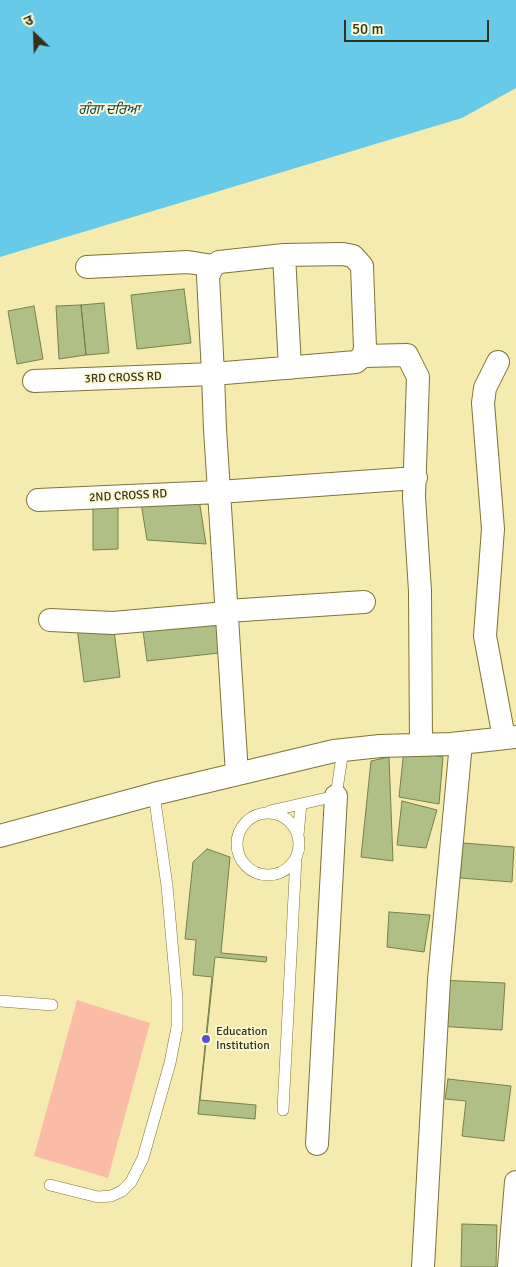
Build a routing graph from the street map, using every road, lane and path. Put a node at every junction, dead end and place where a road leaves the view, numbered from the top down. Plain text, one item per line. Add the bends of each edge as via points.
1 (284, 255) junction
2 (213, 266) junction
3 (87, 267) dead end
4 (363, 356) junction
5 (498, 362) dead end
6 (290, 368) junction
7 (213, 374) junction
8 (34, 381) dead end
9 (416, 478) junction
10 (219, 492) junction
11 (38, 500) dead end
12 (364, 602) dead end
13 (227, 611) junction
14 (50, 620) dead end
15 (510, 737) edge
16 (461, 743) junction
17 (421, 744) junction
18 (343, 750) junction
19 (237, 774) junction
20 (154, 794) junction
21 (336, 796) junction
22 (301, 804) junction
23 (261, 813) junction
24 (0, 836) edge
25 (298, 837) junction
26 (296, 857) junction
27 (0, 1001) edge
28 (52, 1005) dead end
29 (283, 1110) dead end
30 (317, 1144) dead end
31 (516, 1182) edge
32 (50, 1185) dead end
33 (423, 1267) edge
34 (509, 1267) edge

1 - 2 street via 226,260
1 - 4 street via 343,254 358,259 363,275
1 - 6 street
2 - 3 street via 188,262
2 - 7 street via 208,276
4 - 6 street, 3RD CROSS RD via 356,362
4 - 9 street, 3RD CROSS RD via 408,355 418,377
5 - 15 street via 485,388 483,403 493,529 485,636
6 - 7 street, 3RD CROSS RD
7 - 8 street, 3RD CROSS RD
7 - 10 street
9 - 10 street, 2ND CROSS RD
9 - 17 street
10 - 11 street, 2ND CROSS RD
10 - 13 street
12 - 13 street
13 - 14 street via 113,623
13 - 19 street
15 - 16 street
16 - 17 street
16 - 33 street via 439,980
17 - 18 street
18 - 19 street
18 - 21 lane
19 - 20 street
20 - 24 street
20 - 32 lane via 177,998 177,1027 170,1064 142,1158 131,1182 111,1196 98,1197
21 - 22 lane
21 - 30 street
22 - 23 lane
22 - 25 lane
23 - 25 lane via 280,815 288,820
23 - 26 lane via 252,817 239,832 237,848 242,863 250,870 271,875 290,865
25 - 26 lane
26 - 29 lane
27 - 28 lane
31 - 34 street

